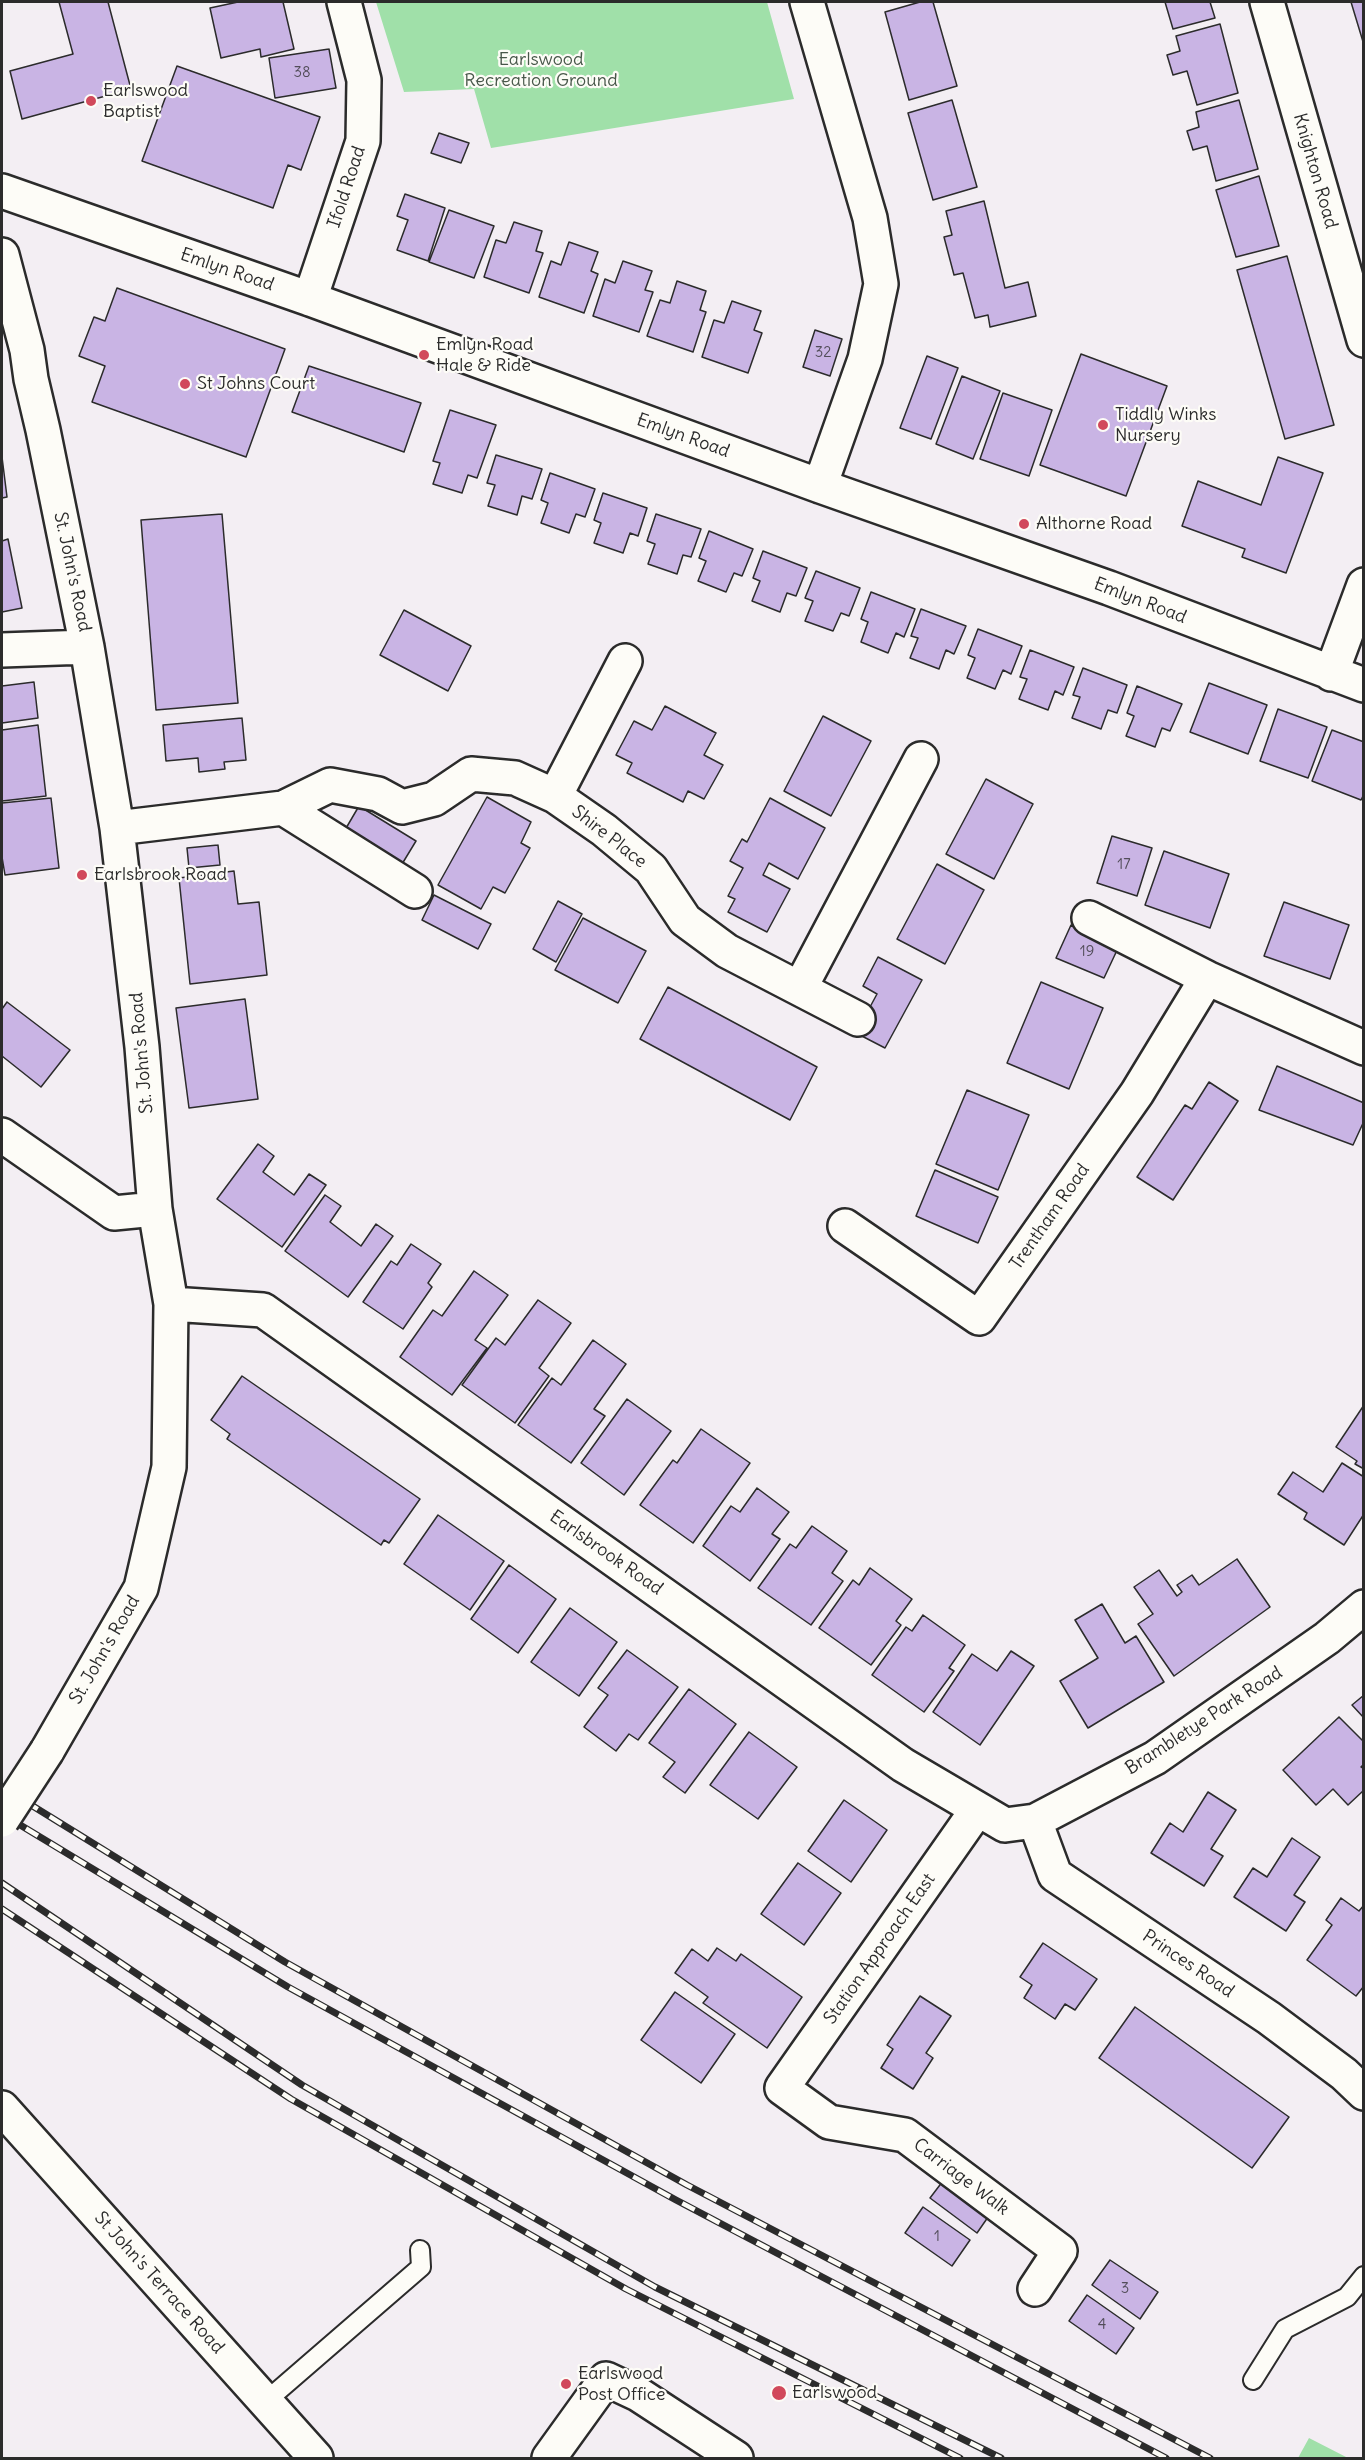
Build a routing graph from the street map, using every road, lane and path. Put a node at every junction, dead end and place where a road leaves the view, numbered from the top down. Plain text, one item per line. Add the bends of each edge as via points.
1 (345, 2) edge
2 (807, 2) edge
3 (1267, 2) edge
4 (2, 190) edge
5 (2, 255) edge
6 (310, 299) junction
7 (1364, 340) edge
8 (820, 486) junction
9 (1364, 585) edge
10 (87, 647) junction
11 (2, 650) edge
12 (625, 661) dead end
13 (1331, 674) junction
14 (1364, 686) edge
15 (921, 759) dead end
16 (555, 796) junction
17 (283, 808) junction
18 (117, 828) junction
19 (415, 891) dead end
20 (1089, 918) dead end
21 (1207, 978) junction
22 (800, 988) junction
23 (858, 1019) dead end
24 (1364, 1048) edge
25 (2, 1135) edge
26 (155, 1209) junction
27 (845, 1226) dead end
28 (171, 1304) junction
29 (1364, 1606) edge
30 (977, 1810) junction
31 (2, 1820) edge
32 (1035, 1821) junction
33 (782, 2088) joint
34 (1364, 2093) edge
35 (2, 2108) edge
36 (420, 2250) dead end
37 (1364, 2276) edge
38 (1035, 2289) dead end
39 (1253, 2380) dead end
40 (265, 2402) junction
41 (316, 2458) edge
42 (549, 2458) edge
43 (736, 2458) edge

1 - 6 street, Ifold Road via 364,81 363,141
2 - 8 street via 870,218 881,284 865,359
3 - 7 street, Knighton Road
4 - 6 street, Emlyn Road
5 - 10 street, St. John's Road via 27,350
6 - 8 street, Emlyn Road
8 - 13 street, Emlyn Road via 1109,588
9 - 13 street
10 - 11 street
10 - 18 street, St. John's Road
12 - 16 street, Shire Place
13 - 14 street, Emlyn Road
15 - 22 street
16 - 17 street, Shire Place via 515,777 471,774 434,799 402,807 378,794 330,785
16 - 22 street, Shire Place via 651,869 685,921 727,951
17 - 18 street, Shire Place
17 - 19 street
18 - 26 street, St. John's Road via 142,1047
20 - 21 street
21 - 24 street
21 - 27 street, Trentham Road via 1137,1093 979,1318
22 - 23 street, Shire Place
25 - 26 street via 114,1214
26 - 28 street, St. John's Road
28 - 30 street, Earlsbrook Road via 263,1310 903,1766
28 - 31 street, St. John's Road, bridge via 169,1467 141,1588 47,1751
29 - 32 street, Brambletye Park Road via 1327,1638 1155,1758
30 - 32 street, Earlsbrook Road via 1005,1825
30 - 33 street, Station Approach East
32 - 34 street, Princes Road via 1055,1875 1269,2018
33 - 38 street, Carriage Walk via 829,2122 905,2135 1060,2251
35 - 40 street, St John's Terrace Road
36 - 40 lane via 421,2267
37 - 39 lane via 1347,2297 1285,2329
40 - 41 street, St John's Terrace Road
42 - 43 street via 606,2379 638,2394

